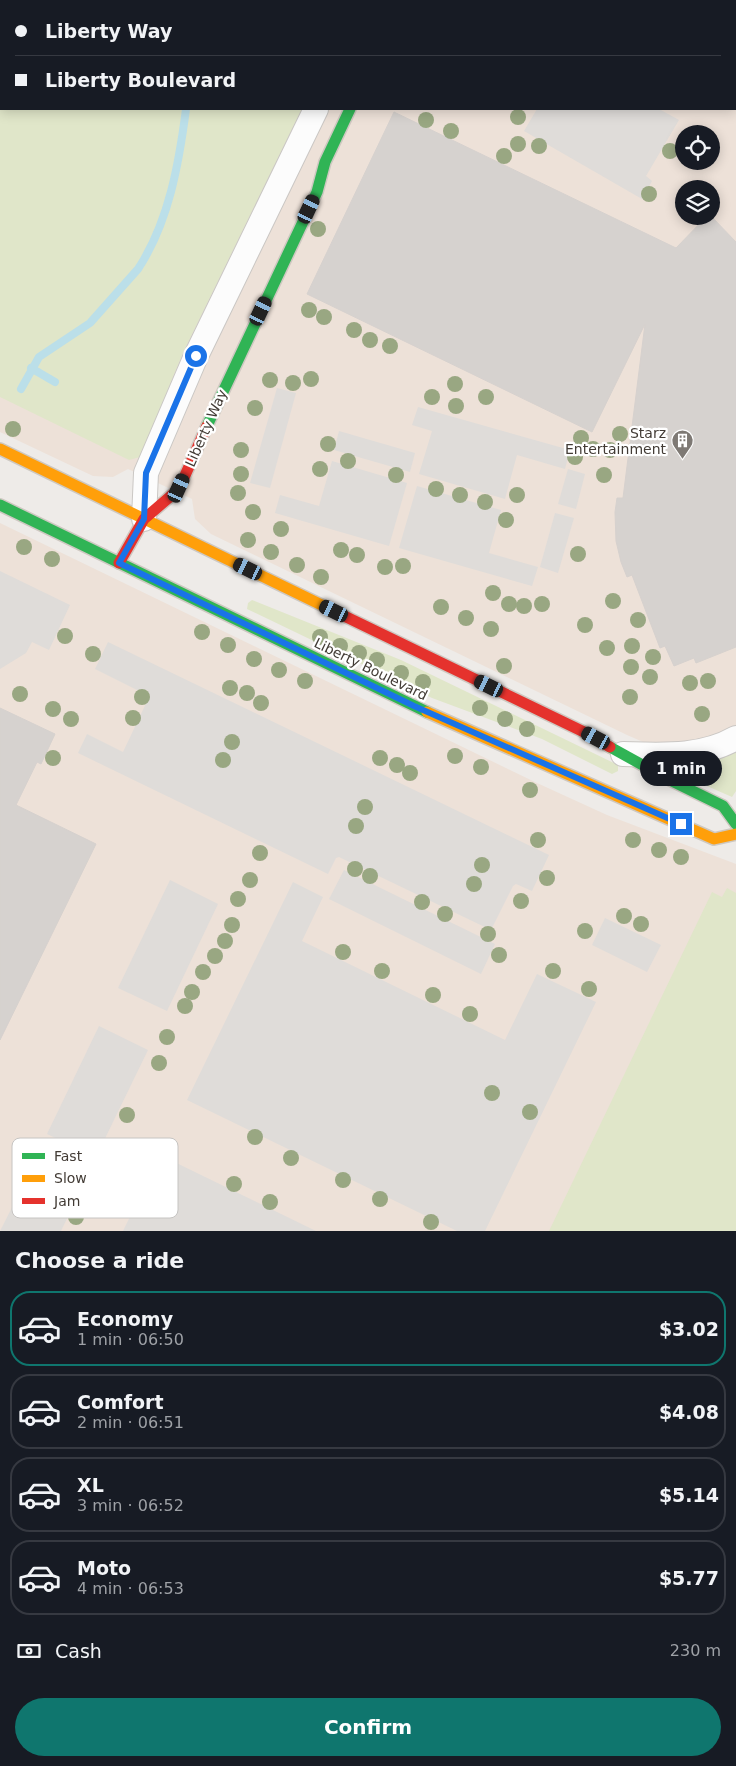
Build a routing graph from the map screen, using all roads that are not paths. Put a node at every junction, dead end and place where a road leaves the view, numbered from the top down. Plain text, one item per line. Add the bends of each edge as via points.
1 (316, 110) edge
2 (350, 110) edge
3 (0, 449) edge
4 (0, 505) edge
5 (144, 519) junction
6 (119, 563) junction
7 (736, 738) edge
8 (623, 754) junction
9 (736, 824) edge
10 (736, 834) edge

1 - 5 street via 199,350 146,473
2 - 5 street, Liberty Way via 325,162 317,192 179,488
3 - 5 street
4 - 6 street, Liberty Boulevard
5 - 6 street, Liberty Way
5 - 8 street via 586,733
6 - 10 street, Liberty Boulevard via 414,706 583,782 714,839
7 - 8 street via 695,753
8 - 9 street via 723,806

